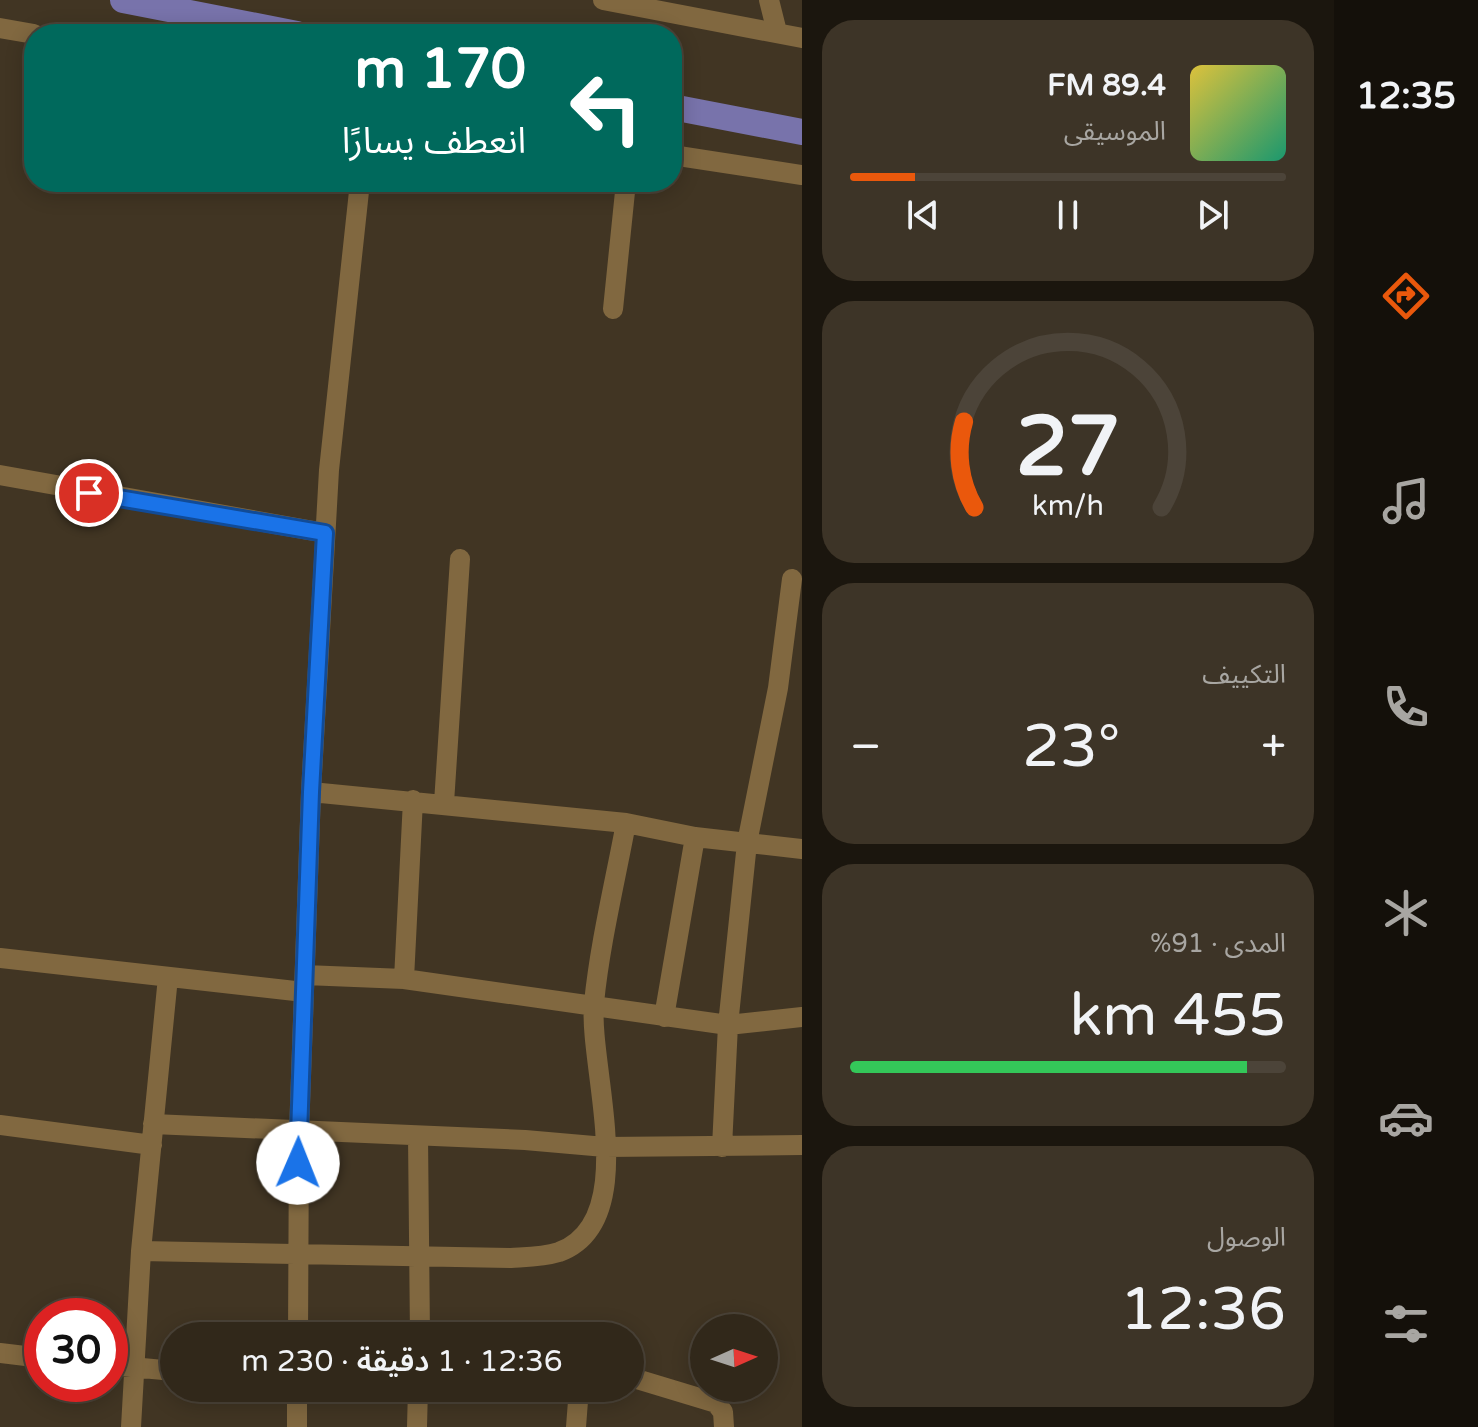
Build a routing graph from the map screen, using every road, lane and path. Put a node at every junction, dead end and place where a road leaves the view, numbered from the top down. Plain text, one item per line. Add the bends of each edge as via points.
1 (603, 0) edge
2 (769, 0) edge
3 (0, 28) edge
4 (24, 32) edge
5 (777, 32) junction
6 (802, 38) edge
7 (682, 157) edge
8 (802, 175) edge
9 (359, 192) edge
10 (625, 192) edge
11 (613, 309) dead end
12 (0, 475) edge
13 (325, 533) junction
14 (460, 559) dead end
15 (792, 579) dead end
16 (311, 792) junction
17 (413, 800) junction
18 (444, 803) junction
19 (626, 823) junction
20 (695, 837) junction
21 (747, 843) junction
22 (802, 849) edge
23 (0, 958) edge
24 (168, 977) junction
25 (404, 979) junction
26 (305, 983) junction
27 (594, 1005) junction
28 (664, 1017) junction
29 (802, 1017) edge
30 (728, 1025) junction
31 (153, 1124) junction
32 (0, 1125) edge
33 (299, 1133) junction
34 (418, 1136) junction
35 (152, 1145) junction
36 (802, 1145) edge
37 (605, 1147) junction
38 (722, 1147) junction
39 (141, 1251) junction
40 (297, 1253) junction
41 (418, 1258) junction
42 (298, 1322) edge
43 (420, 1322) edge
44 (0, 1353) edge
45 (24, 1356) edge
46 (128, 1367) edge
47 (134, 1368) junction
48 (160, 1370) edge
49 (644, 1381) edge
50 (297, 1402) edge
51 (418, 1402) edge
52 (578, 1402) edge
53 (131, 1427) edge
54 (297, 1427) edge
55 (417, 1427) edge
56 (576, 1427) edge
57 (724, 1427) edge

1 - 5 street
2 - 5 street
3 - 4 street
5 - 6 street
7 - 8 street
9 - 13 street
10 - 11 street
12 - 13 street
13 - 16 street
14 - 18 street
15 - 21 street via 778,688
16 - 17 street
16 - 26 street
17 - 18 street
17 - 25 street
18 - 19 street
19 - 20 street
19 - 27 street
20 - 21 street
20 - 28 street
21 - 22 street
21 - 30 street
23 - 24 street
24 - 26 street
24 - 31 street
25 - 26 street
25 - 27 street
26 - 33 street
27 - 28 street
27 - 37 street
28 - 30 street
29 - 30 street
30 - 38 street
31 - 33 street
31 - 35 street
32 - 35 street
33 - 34 street
33 - 40 street
34 - 37 street
34 - 41 street
35 - 39 street
36 - 38 street
37 - 38 street
37 - 41 street via 602,1200 595,1219 562,1251 511,1258
39 - 40 street
39 - 47 street
40 - 41 street
40 - 42 street
41 - 43 street
44 - 45 street
46 - 47 street
47 - 48 street
47 - 53 street
49 - 57 street via 716,1403
50 - 54 street
51 - 55 street
52 - 56 street

